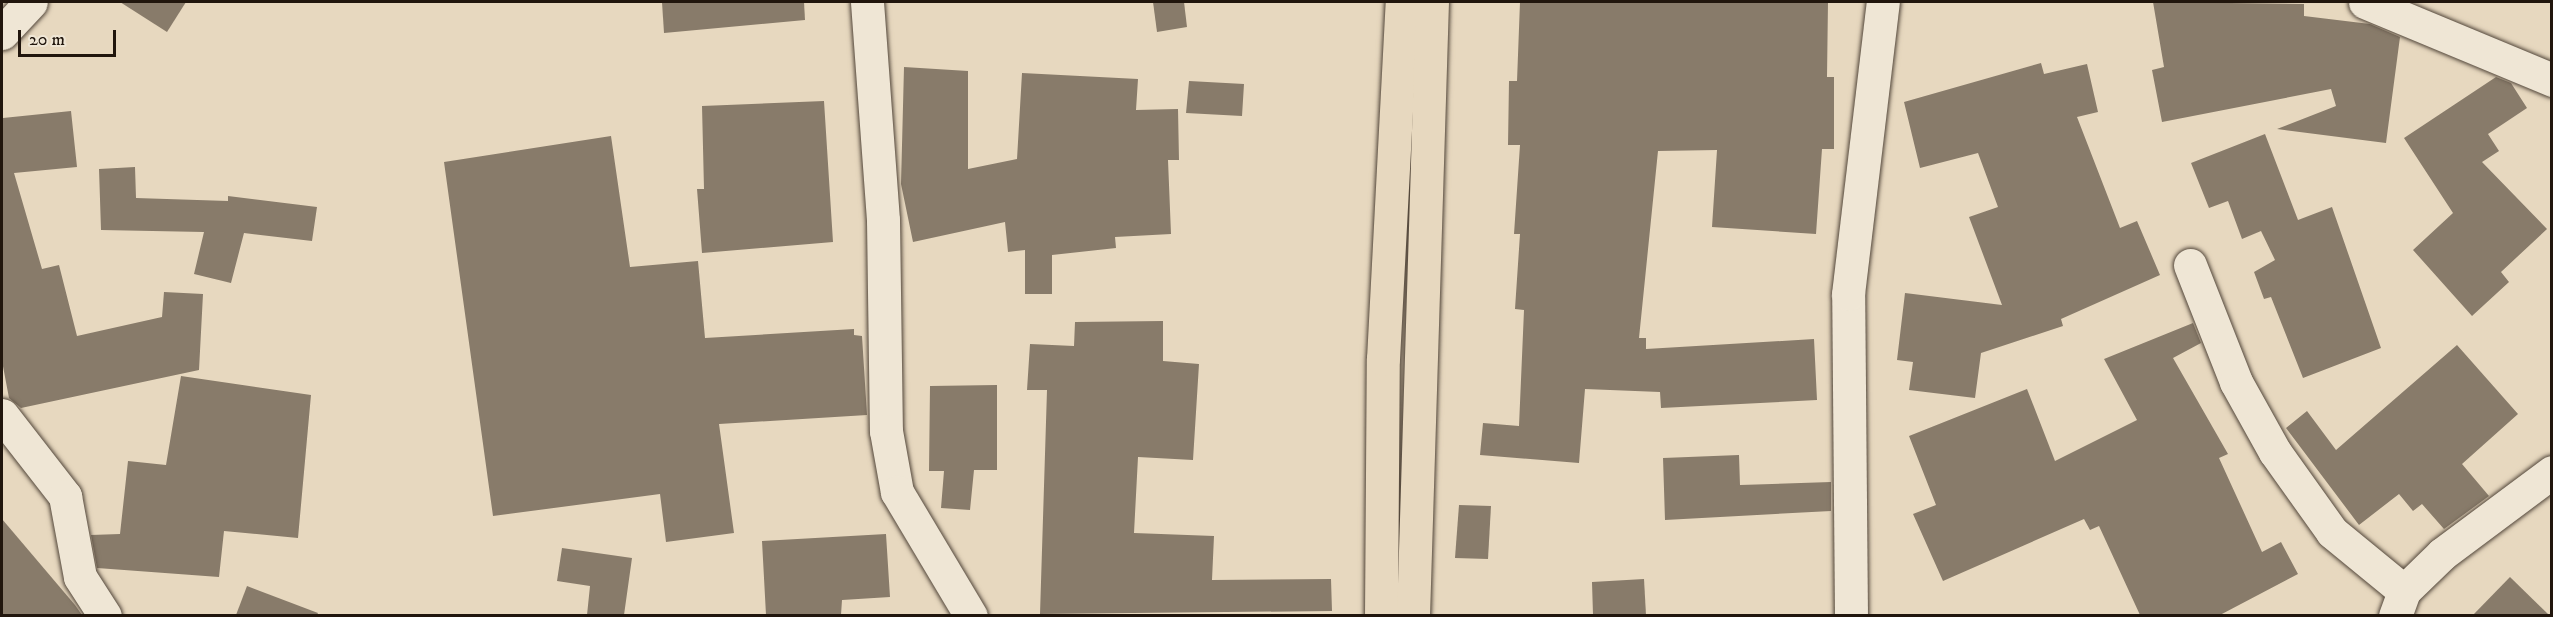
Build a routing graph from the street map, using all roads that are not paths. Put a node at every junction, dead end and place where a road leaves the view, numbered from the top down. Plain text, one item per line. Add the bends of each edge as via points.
1 (31, 2) edge
2 (867, 2) edge
3 (1402, 2) edge
4 (1432, 2) edge
5 (1883, 2) edge
6 (2365, 2) edge
7 (2, 33) edge
8 (2546, 69) edge
9 (2190, 265) dead end
10 (2, 414) edge
11 (2552, 472) edge
12 (2399, 603) edge
13 (105, 615) edge
14 (971, 615) edge
15 (1381, 615) edge
16 (1413, 615) edge
17 (1851, 615) edge

1 - 7 street
2 - 14 street via 884,220 886,431 897,492
3 - 15 main road via 1383,359
4 - 16 main road
5 - 17 street via 1848,294
6 - 8 street
9 - 12 street via 2236,382 2275,452 2332,532
10 - 13 street via 64,496 80,577
11 - 12 street via 2442,554

